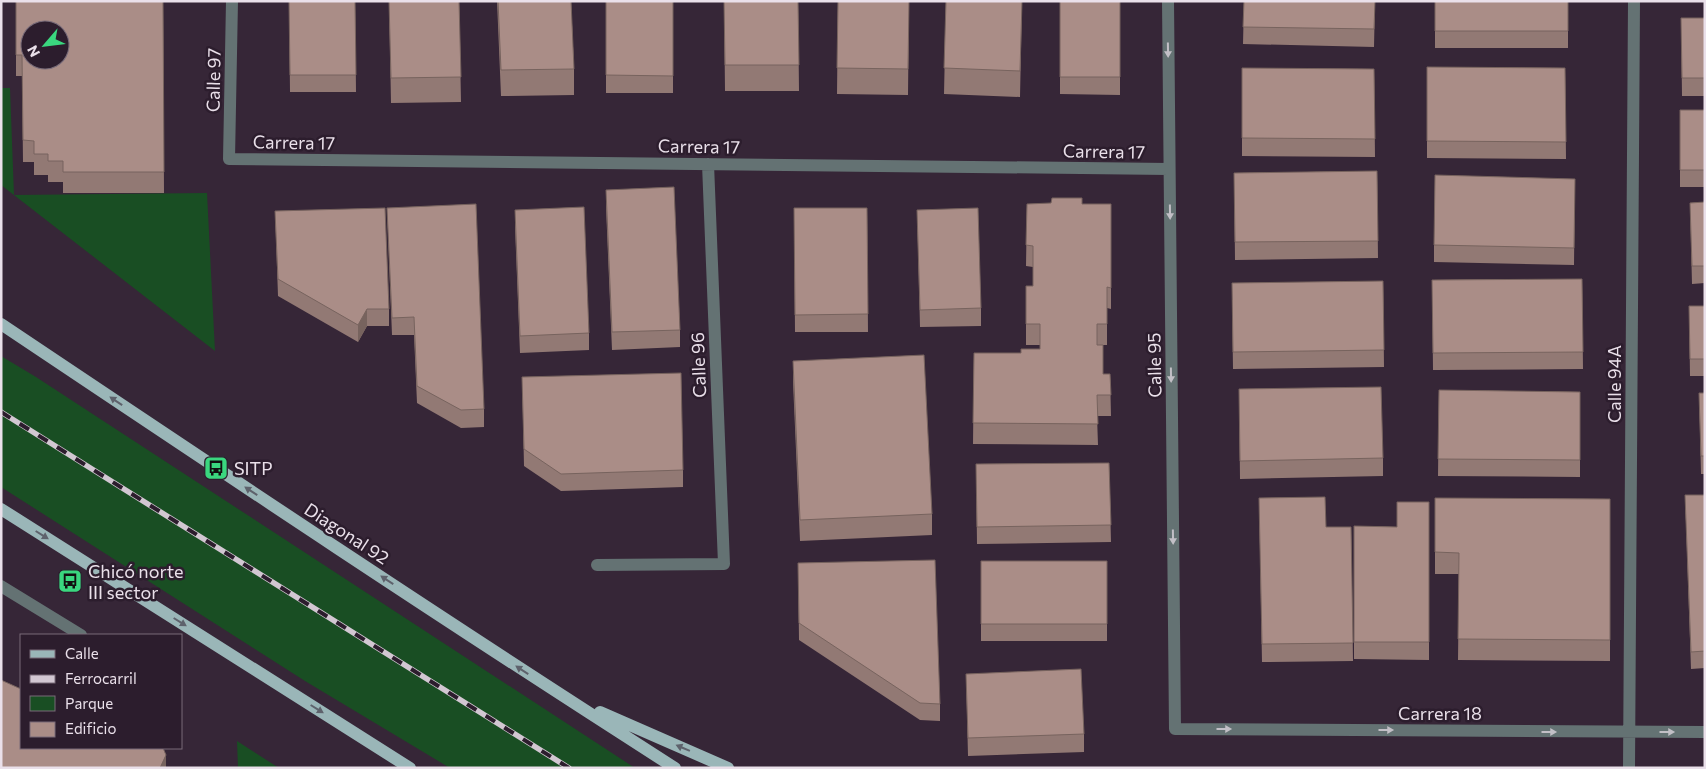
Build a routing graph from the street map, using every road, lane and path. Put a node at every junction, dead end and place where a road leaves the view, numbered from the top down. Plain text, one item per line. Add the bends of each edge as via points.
1 (232, 1) edge
2 (1168, 1) edge
3 (1634, 1) edge
4 (229, 159) joint
5 (708, 164) junction
6 (1169, 169) junction
7 (1, 324) edge
8 (1, 509) edge
9 (597, 565) dead end
10 (1, 586) edge
11 (79, 634) edge
12 (563, 696) junction
13 (1175, 729) joint
14 (1629, 732) junction
15 (1705, 732) edge
16 (410, 768) edge
17 (676, 768) edge
18 (728, 768) edge
19 (1629, 768) edge

1 - 4 street, Calle 97
2 -> 6 street, Calle 95
3 - 14 street, Calle 94A
4 - 5 street, Carrera 17
5 - 6 street, Carrera 17
5 - 9 street, Calle 96 via 724,564
6 -> 13 street, Calle 95
12 -> 7 main road, Diagonal 92
8 -> 16 main road
10 - 11 street
12 - 17 main road, Diagonal 92
18 -> 12 main road
13 -> 14 street, Carrera 18
14 -> 15 street, Carrera 18
14 - 19 street, Calle 94A

